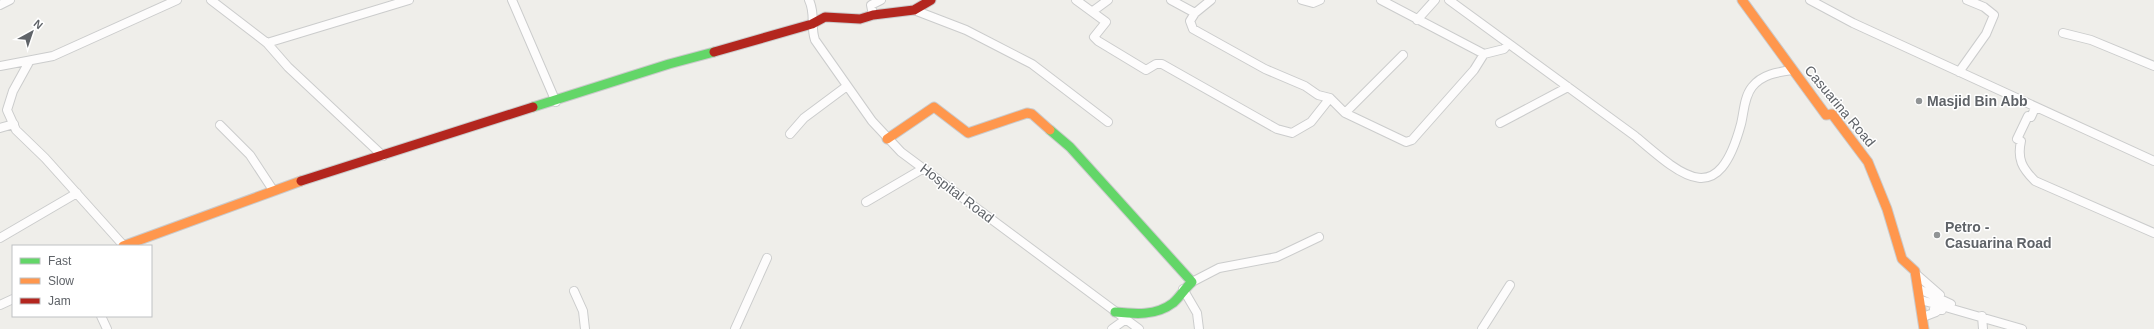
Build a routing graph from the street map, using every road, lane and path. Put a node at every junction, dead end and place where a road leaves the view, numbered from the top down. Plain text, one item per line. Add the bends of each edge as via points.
1 (10, 0) edge
2 (176, 0) edge
3 (211, 0) edge
4 (409, 0) edge
5 (512, 0) edge
6 (809, 0) edge
7 (881, 0) edge
8 (931, 0) edge
9 (1076, 0) edge
10 (1108, 0) edge
11 (1171, 0) edge
12 (1211, 0) edge
13 (1302, 0) edge
14 (1320, 0) edge
15 (1381, 0) edge
16 (1435, 0) edge
17 (1449, 0) edge
18 (1742, 0) edge
19 (1810, 0) edge
20 (1966, 0) edge
21 (390, 3) edge
22 (0, 5) edge
23 (914, 10) junction
24 (1092, 10) junction
25 (1195, 13) junction
26 (873, 15) junction
27 (1417, 20) junction
28 (812, 24) junction
29 (2063, 33) dead end
30 (267, 43) junction
31 (1508, 44) junction
32 (1484, 54) junction
33 (1403, 55) dead end
34 (29, 62) junction
35 (0, 66) edge
36 (2154, 66) edge
37 (1792, 70) junction
38 (1959, 72) junction
39 (847, 86) junction
40 (1568, 87) junction
41 (1330, 98) junction
42 (556, 102) junction
43 (2035, 108) junction
44 (1345, 113) junction
45 (1108, 122) dead end
46 (1500, 123) dead end
47 (14, 124) junction
48 (220, 125) dead end
49 (0, 128) edge
50 (790, 134) dead end
51 (887, 138) junction
52 (383, 156) junction
53 (2154, 161) edge
54 (924, 168) junction
55 (273, 190) junction
56 (77, 193) junction
57 (866, 202) dead end
58 (2154, 233) edge
59 (1319, 237) dead end
60 (0, 238) edge
61 (123, 245) edge
62 (127, 245) edge
63 (767, 258) dead end
64 (1915, 273) junction
65 (1192, 282) junction
66 (1510, 285) dead end
67 (1183, 289) junction
68 (1919, 289) junction
69 (574, 291) dead end
70 (12, 299) edge
71 (1921, 300) junction
72 (0, 305) edge
73 (1962, 310) junction
74 (1115, 312) junction
75 (1978, 315) junction
76 (102, 317) edge
77 (1922, 317) junction
78 (1126, 319) junction
79 (107, 329) edge
80 (585, 329) edge
81 (735, 329) edge
82 (1112, 329) edge
83 (1139, 329) edge
84 (1199, 329) edge
85 (1482, 329) edge
86 (1924, 329) edge
87 (1983, 329) edge
88 (2022, 329) edge

1 - 22 street
2 - 34 street via 53,56
3 - 30 street
4 - 21 street
5 - 42 street
6 - 28 street, Hospital Road via 814,11
7 - 26 street via 871,5
8 - 23 street
9 - 24 street
10 - 24 street
11 - 25 street
12 - 25 street
13 - 14 street via 1313,3
15 - 27 street
16 - 27 street
17 - 31 street
18 - 37 street, Casuarina Road
19 - 38 street via 1853,24
20 - 38 street via 1984,7 1994,16 1986,34
21 - 30 street
23 - 26 street
23 - 45 street via 966,30 1032,64
24 - 41 street via 1106,22 1094,36 1098,41 1145,70 1162,64 1277,129 1292,133 1311,122
25 - 41 street via 1189,23 1193,29 1266,69 1305,86 1318,95
26 - 28 street via 855,20 825,17
27 - 32 street
28 - 39 street, Hospital Road via 815,40
28 - 42 street via 668,64
29 - 36 street via 2091,40
30 - 52 street via 288,67
31 - 32 street via 1504,49
31 - 40 street
32 - 44 street via 1466,79 1410,141 1401,140
33 - 44 street
34 - 35 street
34 - 47 street via 9,100 7,110
37 - 40 street via 1765,76 1751,88 1745,102 1746,110 1738,138 1720,171 1715,176 1706,178 1678,169
37 - 64 street, Casuarina Road via 1826,115 1832,114 1868,162 1887,209 1902,259
38 - 43 street
39 - 50 street via 804,118
39 - 51 street, Hospital Road
40 - 46 street
41 - 44 street
42 - 52 street
43 - 53 street
43 - 58 street via 2032,117 2028,116 2017,139 2021,141 2018,159 2022,169 2035,180
47 - 49 street
47 - 56 street via 16,130
48 - 55 street via 243,144
51 - 54 street, Hospital Road via 901,152
51 - 65 street via 934,107 968,134 1027,112 1032,114 1070,147
52 - 55 street
54 - 57 street
54 - 74 street, Hospital Road
55 - 62 street
56 - 60 street
56 - 61 street
59 - 65 street via 1277,257 1219,268
63 - 81 street via 734,326
64 - 68 street, Casuarina Road
64 - 73 street
65 - 67 street
66 - 85 street
67 - 74 street via 1164,309 1135,314
67 - 84 street via 1196,312 1200,323
68 - 71 street, Casuarina Road
68 - 73 street
69 - 80 street via 583,311
70 - 72 street
71 - 73 street
71 - 77 street, Casuarina Road
73 - 75 street
73 - 77 street via 1934,309 1936,312
74 - 78 street, Hospital Road
75 - 87 street
75 - 88 street
76 - 79 street
77 - 86 street, Casuarina Road
78 - 82 street
78 - 83 street, Hospital Road

